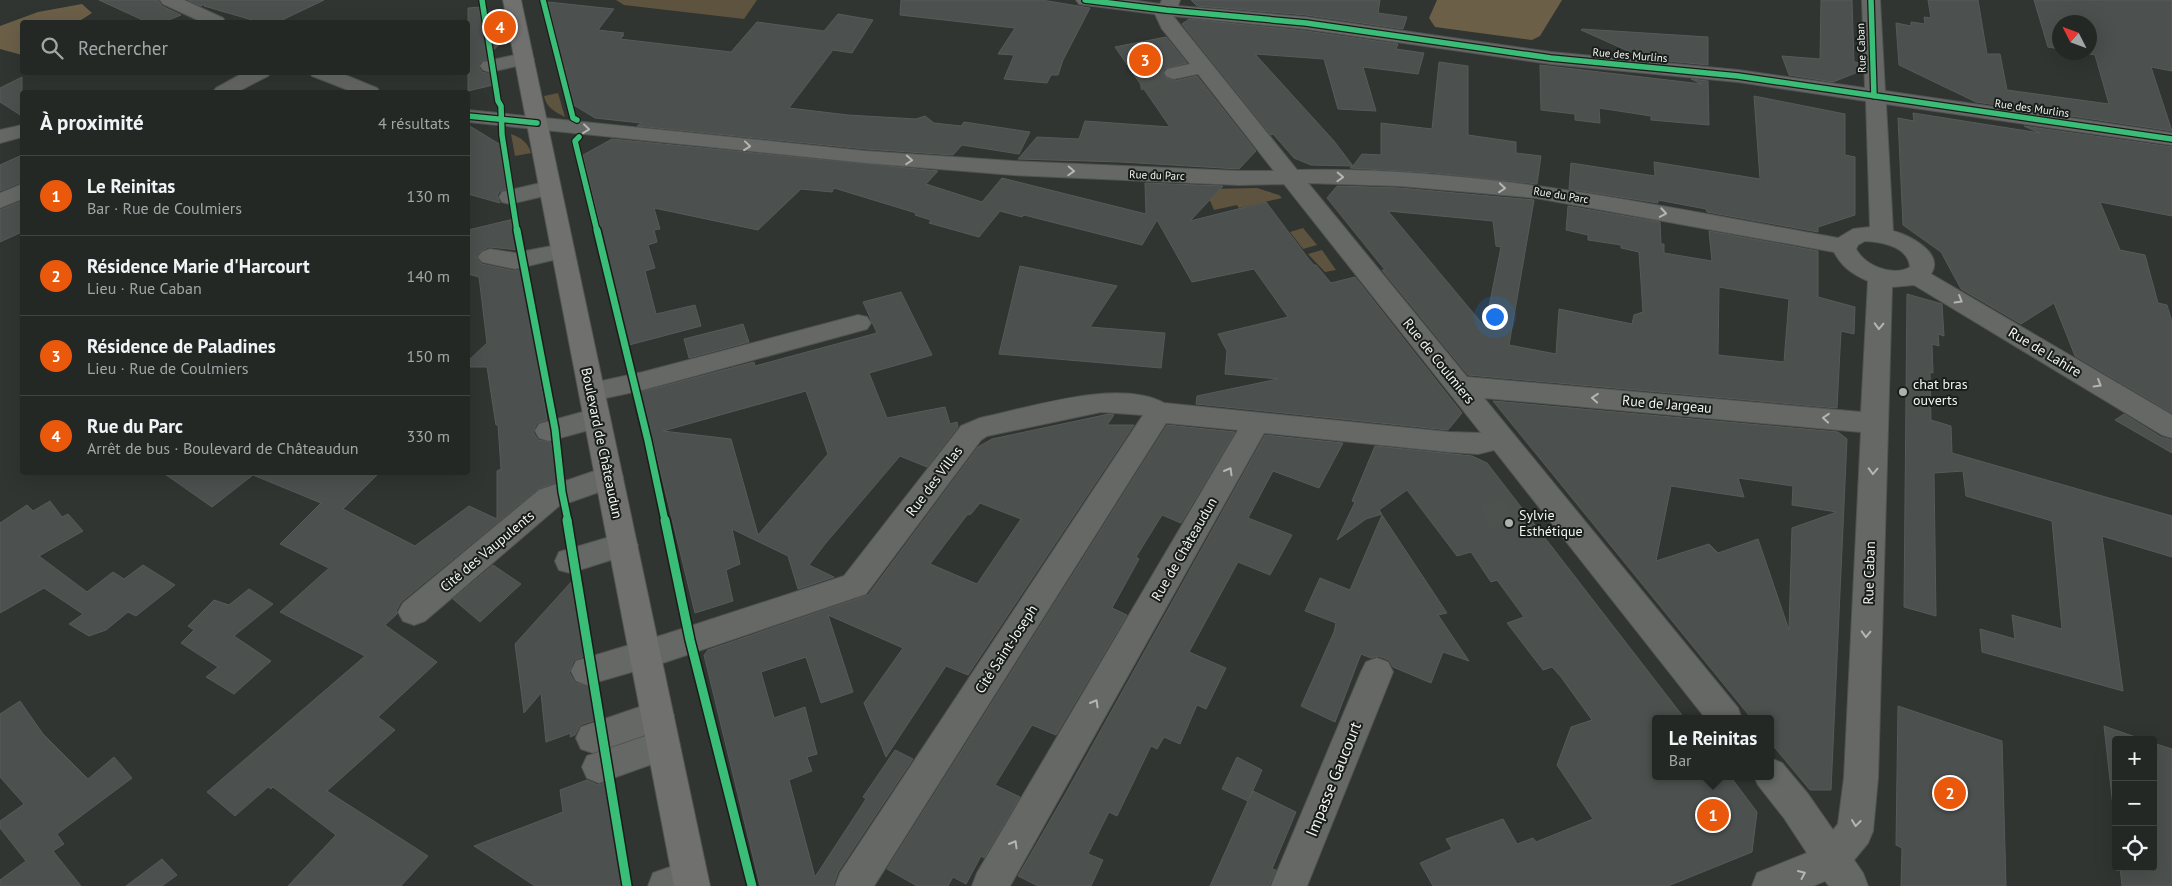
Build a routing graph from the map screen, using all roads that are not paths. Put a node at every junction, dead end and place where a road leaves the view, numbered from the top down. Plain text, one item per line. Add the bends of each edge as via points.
1 (169, 0) edge
2 (512, 0) edge
3 (1085, 0) edge
4 (1871, 0) edge
5 (1168, 5) edge
6 (211, 20) edge
7 (524, 59) junction
8 (490, 66) dead end
9 (1204, 67) junction
10 (1174, 73) tunnel mouth
11 (255, 75) edge
12 (327, 75) edge
13 (227, 90) edge
14 (365, 90) edge
15 (1874, 96) junction
16 (470, 116) edge
17 (537, 123) junction
18 (20, 132) edge
19 (0, 138) edge
20 (2172, 139) edge
21 (1292, 177) junction
22 (549, 188) junction
23 (20, 192) edge
24 (510, 197) dead end
25 (0, 201) edge
26 (1882, 235) junction
27 (561, 244) junction
28 (1843, 246) junction
29 (516, 248) dead end
30 (492, 258) dead end
31 (1917, 276) junction
32 (1880, 277) junction
33 (858, 323) dead end
34 (1458, 386) junction
35 (594, 405) junction
36 (1159, 412) junction
37 (1875, 422) junction
38 (1256, 423) junction
39 (2172, 428) edge
40 (548, 431) dead end
41 (1499, 438) junction
42 (609, 477) junction
43 (623, 544) junction
44 (570, 561) dead end
45 (414, 612) dead end
46 (645, 654) junction
47 (587, 671) dead end
48 (1377, 672) dead end
49 (1723, 715) edge
50 (660, 730) junction
51 (596, 753) dead end
52 (1774, 779) edge
53 (1841, 873) edge
54 (683, 883) edge
55 (853, 886) edge
56 (990, 886) edge
57 (1289, 886) edge
58 (1770, 886) edge

1 - 6 street
2 - 7 main road, Boulevard de Châteaudun
3 - 5 street, Rue des Murlins
4 - 15 street, Rue Caban
5 - 9 street, Rue de Coulmiers via 1164,16 1169,25
5 - 15 street, Rue des Murlins via 1551,58 1738,76
7 - 8 street
7 - 17 main road, Boulevard de Châteaudun
9 - 10 street
9 - 21 street, Rue de Coulmiers
11 - 13 street
12 - 14 street
15 - 20 street, Rue des Murlins
15 - 26 street, Rue Caban
16 - 17 street, Rue du Parc
17 -> 21 street, Rue du Parc via 865,157 1150,175
17 - 22 main road, Boulevard de Châteaudun
18 - 19 street
21 -> 28 street, Rue du Parc via 1400,179 1536,191
21 - 34 street, Rue de Coulmiers
22 - 24 street
22 - 27 main road, Boulevard de Châteaudun
23 - 25 street
26 - 28 street via 1851,236
26 - 31 street via 1914,250 1922,264
27 - 29 street
27 - 30 street via 515,261
27 - 35 main road, Boulevard de Châteaudun
28 - 32 street via 1844,253 1853,263
31 - 32 street via 1903,280
31 -> 39 street, Rue de Lahire
32 -> 37 street, Rue Caban
33 - 35 street via 643,381
37 -> 34 street, Rue de Jargeau
34 - 41 street, Rue de Coulmiers
35 - 40 street
35 - 42 main road, Boulevard de Châteaudun
36 - 38 street, Rue des Villas
36 - 46 street, Rue des Villas via 1148,406 1101,402 975,430 855,585
36 - 55 street, Cité Saint-Joseph
37 -> 53 street, Rue Caban via 1861,778 1855,830
38 - 41 street via 1478,444
56 -> 38 street, Rue de Châteaudun
41 - 49 street, Rue de Coulmiers
42 - 43 main road, Boulevard de Châteaudun
42 - 45 street, Cité des Vaupulents via 549,498
43 - 44 street
43 - 46 main road, Boulevard de Châteaudun
46 - 47 street, Rue des Villas
46 - 50 main road, Boulevard de Châteaudun
48 - 57 street, Impasse Gaucourt
50 - 51 street
50 - 54 main road, Boulevard de Châteaudun
52 - 53 street
58 -> 53 street

